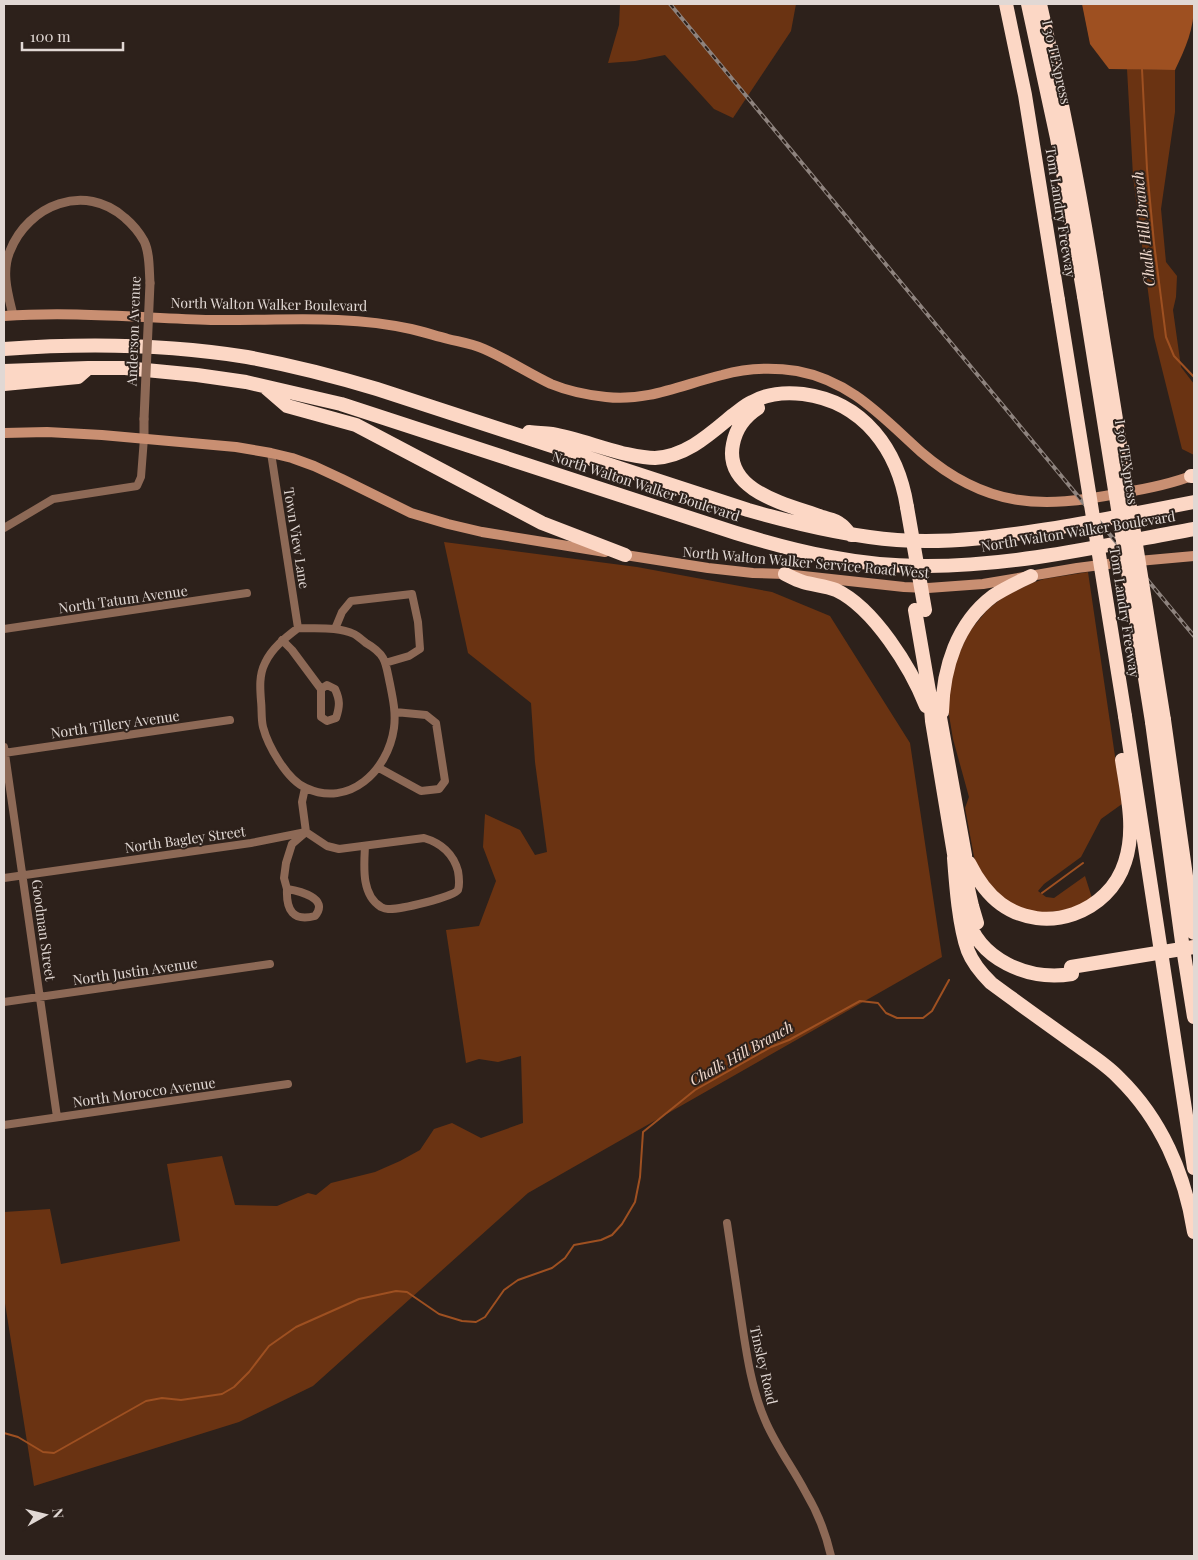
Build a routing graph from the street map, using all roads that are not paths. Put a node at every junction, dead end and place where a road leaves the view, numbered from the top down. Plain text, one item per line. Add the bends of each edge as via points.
1 (1006, 4) edge
2 (1028, 4) edge
3 (1040, 4) edge
4 (1090, 295) junction
5 (8, 315) edge
6 (4, 349) edge
7 (88, 368) junction
8 (4, 371) edge
9 (4, 384) edge
10 (264, 386) junction
11 (505, 430) junction
12 (4, 433) edge
13 (144, 438) junction
14 (271, 453) junction
15 (1193, 476) edge
16 (1194, 502) edge
17 (903, 508) junction
18 (4, 528) edge
19 (1194, 528) edge
20 (851, 535) junction
21 (624, 555) junction
22 (1194, 556) edge
23 (785, 574) junction
24 (1031, 576) junction
25 (247, 593) dead end
26 (298, 628) junction
27 (4, 629) edge
28 (335, 629) junction
29 (282, 640) junction
30 (385, 663) junction
31 (320, 689) dead end
32 (395, 712) junction
33 (230, 720) dead end
34 (937, 721) junction
35 (1158, 721) junction
36 (1123, 724) junction
37 (4, 751) edge
38 (379, 768) junction
39 (305, 788) junction
40 (306, 832) junction
41 (365, 846) junction
42 (960, 857) junction
43 (23, 875) junction
44 (4, 878) edge
45 (287, 890) junction
46 (1194, 933) edge
47 (1194, 947) edge
48 (1194, 955) edge
49 (270, 964) dead end
50 (1072, 971) junction
51 (40, 997) junction
52 (4, 1002) edge
53 (1194, 1017) edge
54 (288, 1084) dead end
55 (57, 1117) junction
56 (4, 1125) edge
57 (1194, 1168) edge
58 (726, 1223) dead end
59 (1194, 1232) edge
60 (832, 1556) edge

1 - 36 highway, Tom Landry Freeway, bridge via 1025,95
2 - 4 highway, I 30 TEXpress
3 - 4 highway, Tom Landry Freeway via 1087,231
4 - 35 highway, Tom Landry Freeway, bridge
5 - 13 street, Anderson Avenue, bridge via 6,268 10,252 36,215 54,205 72,201 96,202 111,207 128,220 144,242 150,283
5 - 15 main road, North Walton Walker Boulevard via 107,314 177,319 365,321 412,329 482,348 552,384 609,398 655,394 753,369 776,369 821,377 841,386 861,398 938,466 978,489 999,496 1045,503 1068,502 1146,489
6 - 11 highway, North Walton Walker Boulevard via 90,344 247,357 334,376
7 - 8 highway, North Walton Walker Boulevard
7 - 9 highway via 78,378
7 - 10 highway, North Walton Walker Boulevard via 197,375
10 - 19 highway, North Walton Walker Boulevard via 341,404 736,534 830,558 916,566 978,565 1025,560
10 - 21 highway via 287,406 356,425 542,523
11 - 17 highway via 553,434 614,451 655,458 686,450 749,403 765,396 781,393 812,396 844,407 877,435 899,473 904,490
11 - 20 highway, North Walton Walker Boulevard via 748,510
12 - 13 main road via 70,432
13 - 14 main road
13 - 18 street, Anderson Avenue via 141,477 137,486 52,500
14 - 21 main road via 314,466 411,513 448,524
14 - 26 street, Town View Lane
16 - 20 highway, North Walton Walker Boulevard via 987,538 942,541
17 - 20 highway via 882,455 859,428 845,418 829,410 796,403 768,405 747,416 735,433 731,450 735,468 745,483 771,498 840,523
17 - 34 highway via 930,697
21 - 23 main road, North Walton Walker Service Road West via 753,574
22 - 24 main road, North Walton Walker Service Road West via 1116,563
23 - 24 main road, North Walton Walker Service Road West via 928,588
23 - 34 highway via 834,589 868,613 909,670
24 - 34 highway via 994,596 970,618 956,644 944,682
25 - 27 street, North Tatum Avenue
26 - 28 street
26 - 29 street
28 - 30 street via 354,634 375,648
28 - 30 street via 351,601 412,594 420,649
29 - 31 street
29 - 39 street via 264,664 261,675 263,725 273,751 290,776
30 - 32 street
32 - 38 street via 394,732
32 - 38 street via 426,715 436,723 445,781 439,788 421,791
33 - 37 street, North Tillery Avenue
34 - 42 highway
35 - 46 highway, Tom Landry Freeway
35 - 53 highway via 1182,942
36 - 42 highway via 1130,818 1129,850 1112,888 1095,904 1058,918 1044,919 1015,912 989,894
36 - 57 highway, Tom Landry Freeway
37 - 43 street, Goodman Street
38 - 39 street via 368,780 342,793 323,793
39 - 40 street via 302,802
40 - 41 street via 327,846 339,849
40 - 43 street, North Bagley Street via 251,843
40 - 45 street via 292,844 284,878
41 - 41 street via 366,882 369,893 381,907 388,909 415,904 448,896 458,890 460,878 454,859 434,841 424,838
42 - 50 highway via 967,918 984,947 1004,962 1028,973 1051,976
42 - 59 highway via 956,885 964,938 975,964 991,983 1118,1077 1145,1107 1181,1178
43 - 44 street, North Bagley Street
43 - 51 street, Goodman Street
45 - 45 street via 290,911 304,918 315,916 319,908 314,897
47 - 50 highway, bridge
48 - 50 highway
49 - 51 street, North Justin Avenue
51 - 52 street, North Justin Avenue
51 - 55 street, Goodman Street
54 - 55 street, North Morocco Avenue
55 - 56 street, North Morocco Avenue
58 - 60 street, Tinsley Road via 756,1397 778,1446 818,1514

